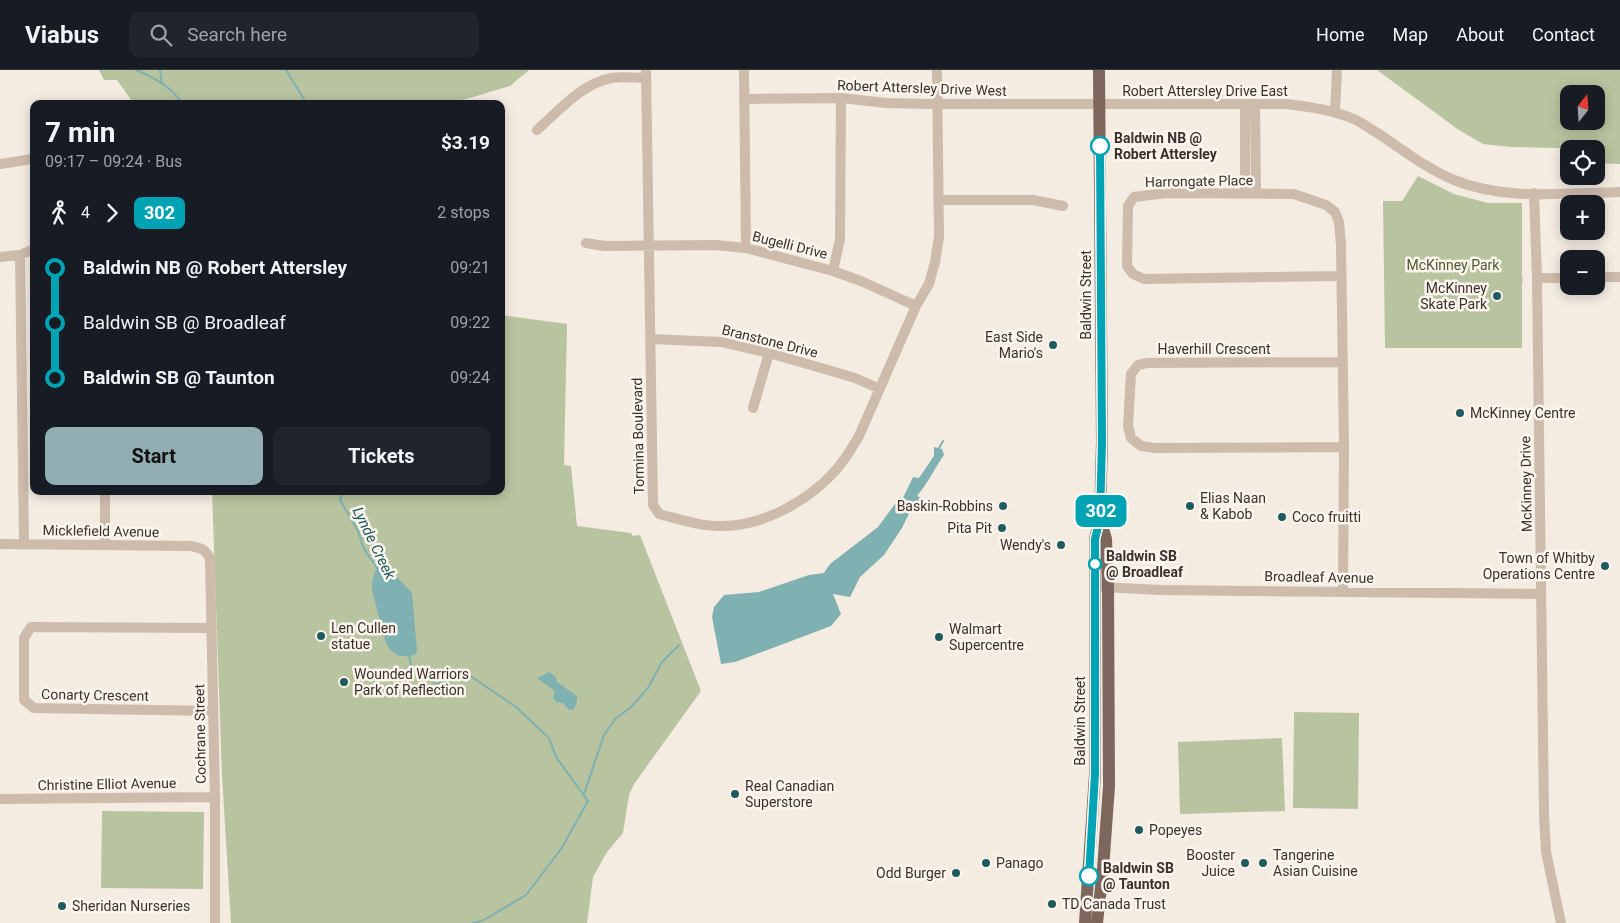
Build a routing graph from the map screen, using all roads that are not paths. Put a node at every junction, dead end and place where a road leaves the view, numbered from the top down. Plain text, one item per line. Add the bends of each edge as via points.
1 (744, 70) edge
2 (937, 70) edge
3 (1099, 70) edge
4 (1337, 70) edge
5 (646, 74) edge
6 (841, 98) junction
7 (744, 99) junction
8 (937, 103) junction
9 (1250, 104) junction
10 (1099, 105) junction
11 (1335, 111) junction
12 (537, 130) dead end
13 (30, 159) edge
14 (0, 164) edge
15 (1620, 192) edge
16 (1246, 193) junction
17 (1256, 193) junction
18 (1534, 193) junction
19 (939, 200) junction
20 (1063, 206) dead end
21 (586, 243) dead end
22 (649, 246) junction
23 (746, 248) junction
24 (30, 251) edge
25 (20, 255) junction
26 (0, 257) edge
27 (833, 270) junction
28 (1342, 276) junction
29 (1605, 277) edge
30 (1620, 277) edge
31 (1537, 278) junction
32 (1560, 278) edge
33 (916, 306) junction
34 (650, 339) junction
35 (768, 353) junction
36 (1342, 362) junction
37 (880, 389) junction
38 (752, 408) dead end
39 (1344, 447) junction
40 (105, 495) edge
41 (24, 543) junction
42 (0, 544) edge
43 (105, 546) junction
44 (201, 548) joint
45 (1102, 587) junction
46 (1343, 591) junction
47 (1542, 594) junction
48 (212, 628) junction
49 (213, 711) junction
50 (215, 797) junction
51 (0, 799) edge
52 (215, 923) edge
53 (1085, 923) edge
54 (1097, 923) edge
55 (1561, 923) edge

1 - 7 street
2 - 8 street, Tormina Boulevard
3 - 10 main road, Baldwin Street
4 - 11 street
5 - 12 street via 611,78 590,86
5 - 22 street, Tormina Boulevard
6 - 7 street, Robert Attersley Drive West
6 - 8 street, Robert Attersley Drive West via 886,103
6 - 27 street via 840,239
7 - 23 street
8 - 10 street, Robert Attersley Drive West
8 - 19 street, Tormina Boulevard
9 - 10 street, Robert Attersley Drive East
9 - 11 street, Robert Attersley Drive East via 1286,104
9 - 16 street
9 - 17 street
10 - 45 main road, Baldwin Street via 1102,433 1100,519 1095,539
11 - 18 street, Robert Attersley Drive East via 1358,121 1426,166 1454,180 1507,193
13 - 14 street
15 - 18 street, Robert Attersley Drive East
16 - 17 street, Harrongate Place
16 - 28 street, Harrongate Place via 1166,193 1134,197 1128,206 1128,266 1133,274 1144,279
17 - 28 street, Harrongate Place via 1294,194 1326,205 1335,212 1339,222
18 - 31 street, McKinney Drive
19 - 20 street via 1033,200
19 - 33 street, Tormina Boulevard via 935,262 929,284
21 - 22 street, Bugelli Drive
22 - 23 street, Bugelli Drive
22 - 34 street, Tormina Boulevard
23 - 27 street, Bugelli Drive
24 - 25 street
25 - 26 street
25 - 41 street
27 - 33 street, Bugelli Drive
28 - 36 street, Harrongate Place
29 - 30 street
31 - 32 street
31 - 47 street, McKinney Drive
33 - 37 street, Tormina Boulevard
34 - 35 street, Branstone Drive via 721,342
34 - 37 street, Tormina Boulevard via 653,505 659,514 702,524 742,524 763,518 820,486 860,436
35 - 37 street, Branstone Drive via 855,378
35 - 38 street
36 - 39 street, Harrongate Place
36 - 39 street, Haverhill Crescent via 1138,365 1131,374 1128,426 1131,438 1141,446 1154,448
39 - 46 street, Harrongate Place
40 - 43 street
41 - 42 street, Micklefield Avenue
41 - 43 street, Micklefield Avenue
43 - 44 street, Micklefield Avenue
44 - 48 street, Cochrane Street via 210,558
45 - 46 street, Broadleaf Avenue
45 - 53 main road, Baldwin Street via 1095,790
45 - 54 main road, Baldwin Street via 1110,786
46 - 47 street, Broadleaf Avenue
47 - 55 street, McKinney Drive via 1546,852
48 - 49 street, Cochrane Street
48 - 49 street, Conarty Crescent via 32,627 24,638 24,700 34,708
49 - 50 street, Cochrane Street
50 - 51 street, Christine Elliot Avenue
50 - 52 street, Cochrane Street

